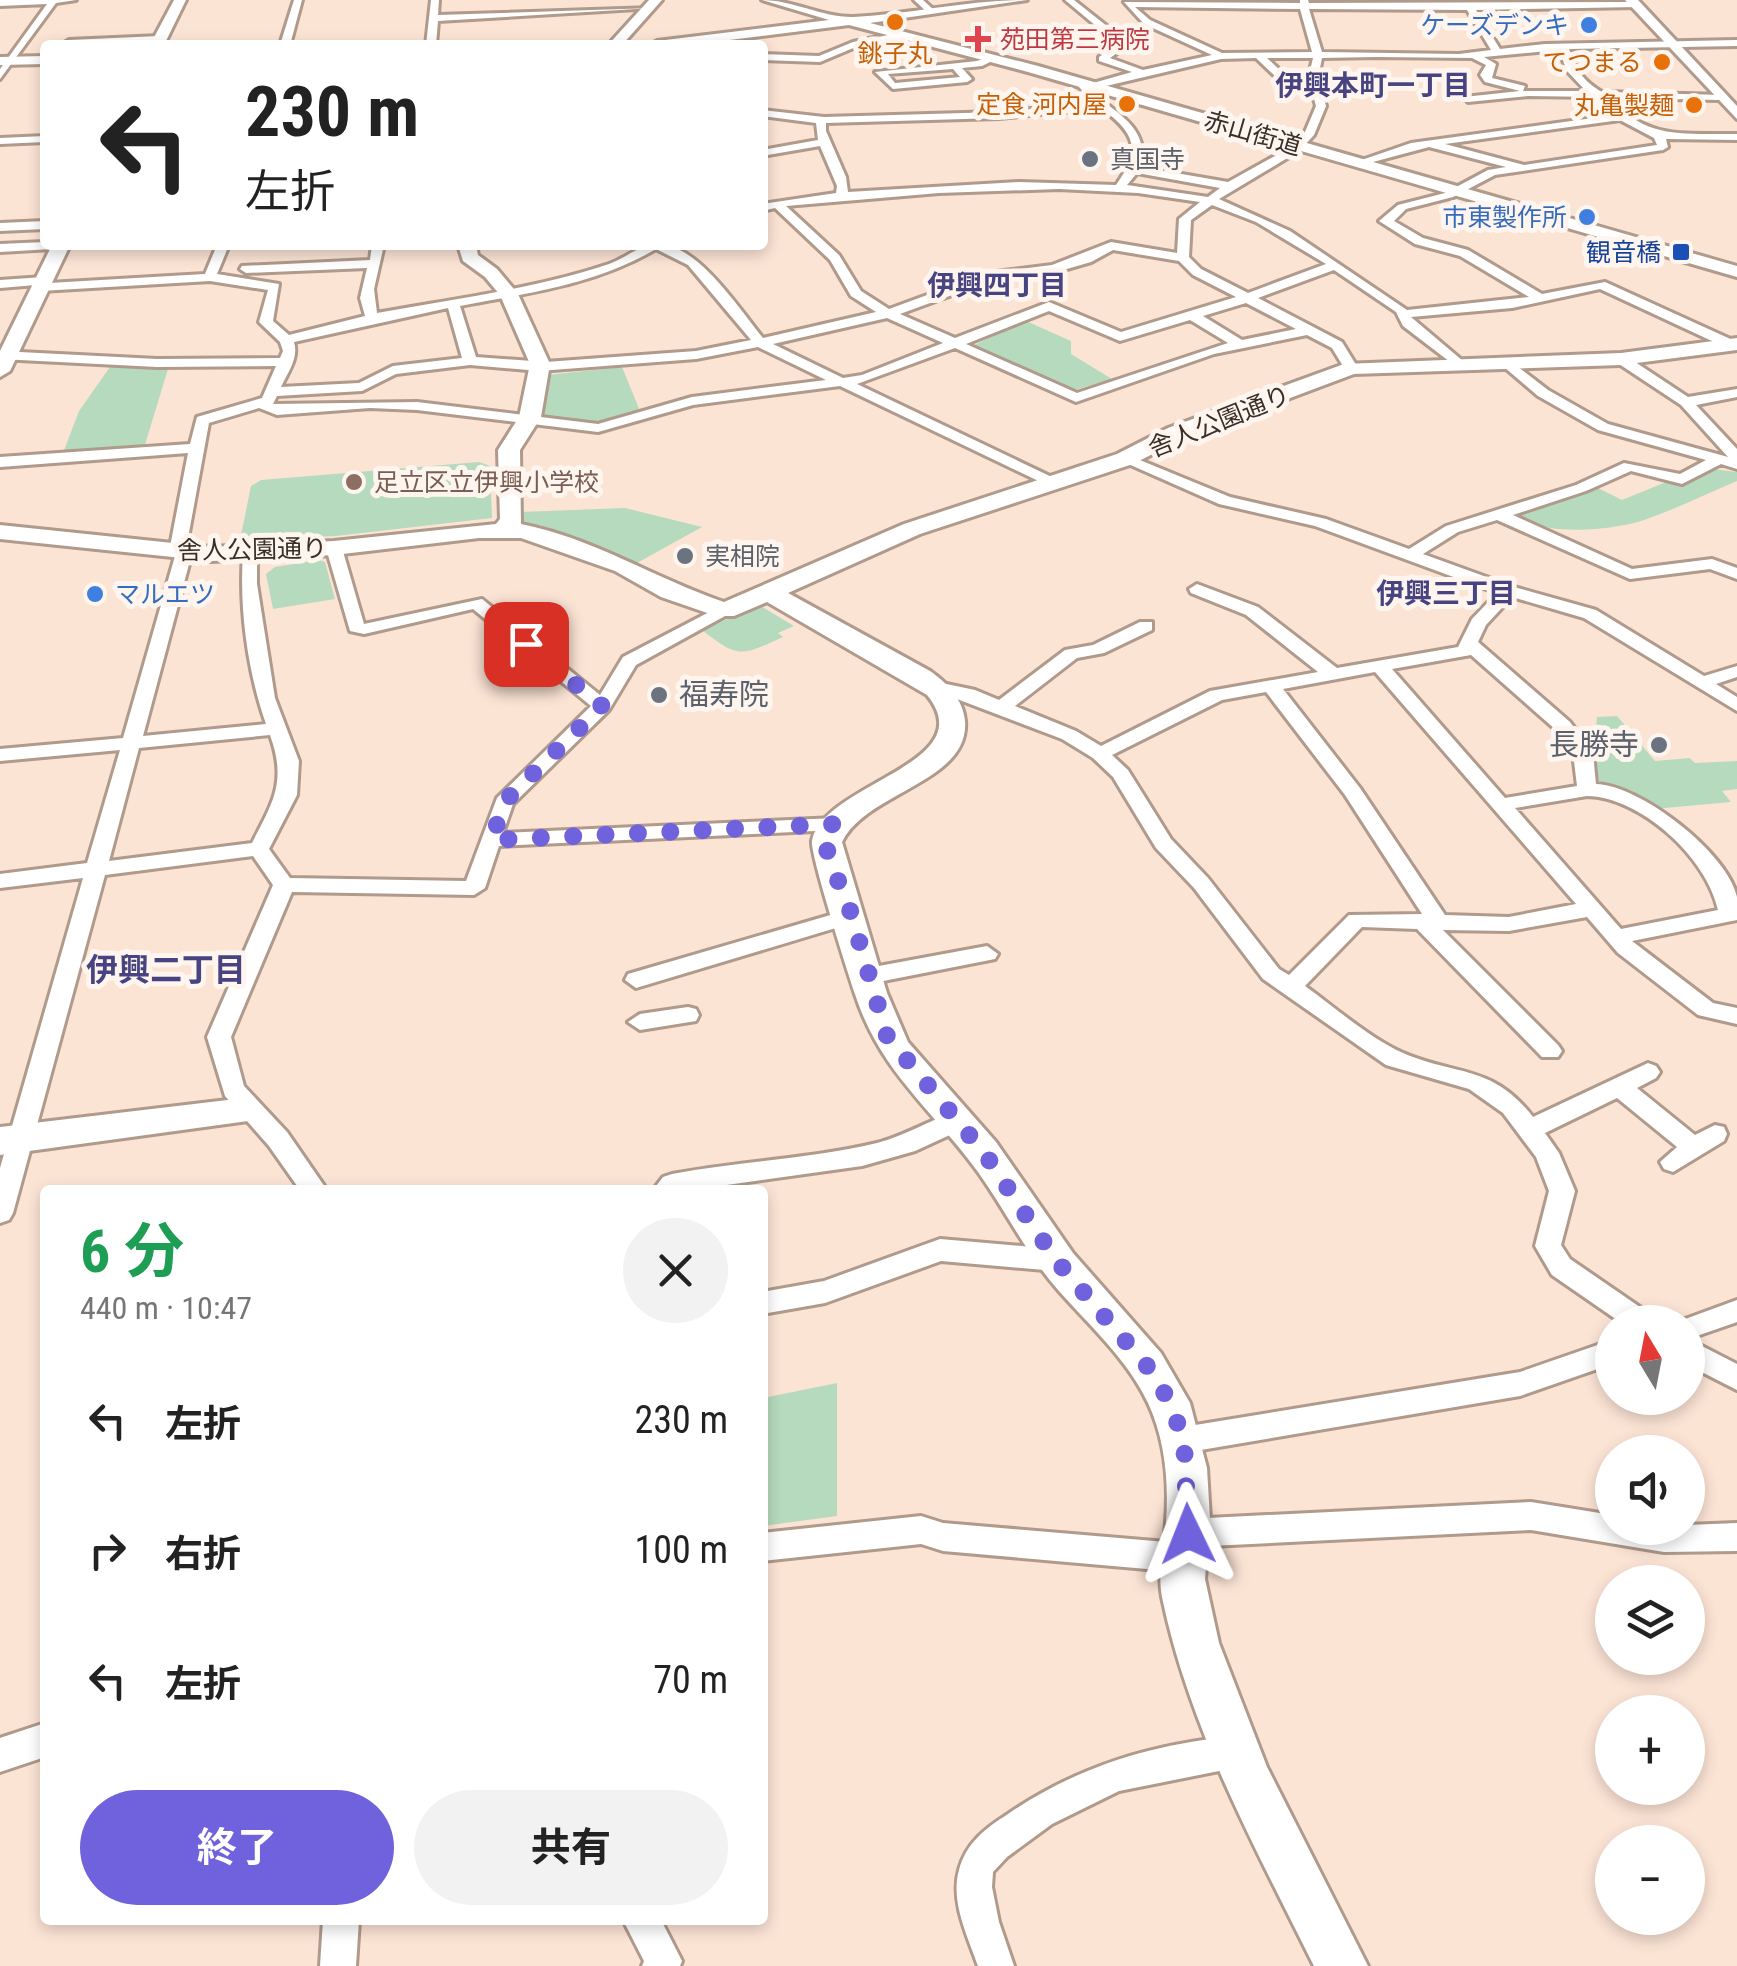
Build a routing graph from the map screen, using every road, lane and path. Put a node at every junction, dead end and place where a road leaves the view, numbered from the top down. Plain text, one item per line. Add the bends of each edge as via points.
1 (54, 0) edge
2 (72, 0) edge
3 (180, 0) edge
4 (298, 0) edge
5 (435, 0) edge
6 (768, 0) edge
7 (918, 0) edge
8 (1021, 0) edge
9 (1069, 0) edge
10 (1304, 2) edge
11 (0, 3) edge
12 (1633, 3) edge
13 (653, 4) edge
14 (1470, 8) junction
15 (931, 11) junction
16 (434, 18) junction
17 (848, 22) junction
18 (58, 31) dead end
19 (898, 36) junction
20 (72, 40) edge
21 (159, 40) edge
22 (287, 40) edge
23 (432, 40) edge
24 (620, 40) edge
25 (699, 40) edge
26 (1737, 42) edge
27 (1671, 44) junction
28 (1563, 46) junction
29 (1497, 52) junction
30 (1318, 55) junction
31 (1222, 56) junction
32 (1258, 56) junction
33 (1379, 56) junction
34 (1476, 56) junction
35 (768, 57) edge
36 (991, 59) junction
37 (40, 60) edge
38 (5, 61) edge
39 (956, 66) junction
40 (1141, 72) junction
41 (1314, 74) junction
42 (0, 76) edge
43 (865, 77) dead end
44 (887, 80) junction
45 (1088, 86) junction
46 (1528, 93) junction
47 (1601, 94) junction
48 (1720, 97) junction
49 (1468, 98) dead end
50 (1104, 105) junction
51 (1735, 111) edge
52 (768, 113) edge
53 (1621, 117) junction
54 (822, 120) junction
55 (1540, 128) junction
56 (1659, 136) junction
57 (1737, 137) edge
58 (40, 138) edge
59 (0, 141) edge
60 (1570, 142) dead end
61 (822, 143) junction
62 (1430, 144) junction
63 (1298, 146) junction
64 (1586, 149) dead end
65 (768, 152) edge
66 (1601, 156) junction
67 (1358, 163) junction
68 (1524, 168) junction
69 (1135, 169) junction
70 (1121, 186) junction
71 (1230, 186) junction
72 (1454, 191) junction
73 (842, 196) junction
74 (1208, 202) junction
75 (777, 204) junction
76 (768, 206) edge
77 (40, 225) edge
78 (0, 228) edge
79 (40, 246) edge
80 (0, 248) edge
81 (59, 250) edge
82 (220, 250) edge
83 (378, 250) edge
84 (468, 250) edge
85 (634, 250) edge
86 (666, 250) edge
87 (1183, 258) junction
88 (372, 264) junction
89 (1333, 266) junction
90 (1737, 272) edge
91 (211, 273) junction
92 (0, 284) edge
93 (42, 284) junction
94 (509, 294) junction
95 (1538, 297) junction
96 (1247, 298) junction
97 (452, 304) junction
98 (890, 313) junction
99 (1189, 313) junction
100 (1402, 314) junction
101 (372, 318) junction
102 (1310, 330) junction
103 (286, 340) junction
104 (956, 341) junction
105 (760, 343) junction
106 (1240, 345) junction
107 (1734, 345) edge
108 (1621, 359) junction
109 (3, 360) edge
110 (287, 362) junction
111 (476, 362) junction
112 (1458, 364) junction
113 (1509, 364) junction
114 (1351, 368) junction
115 (538, 371) junction
116 (844, 382) junction
117 (362, 387) junction
118 (1737, 393) edge
119 (267, 398) junction
120 (1686, 402) junction
121 (361, 404) junction
122 (528, 420) junction
123 (197, 448) junction
124 (1719, 459) junction
125 (1125, 460) junction
126 (1737, 461) edge
127 (0, 462) edge
128 (1051, 482) junction
129 (1498, 514) junction
130 (504, 530) junction
131 (0, 532) edge
132 (334, 548) junction
133 (180, 553) junction
134 (251, 554) junction
135 (1408, 557) junction
136 (1737, 574) edge
137 (1197, 589) dead end
138 (1508, 591) junction
139 (768, 592) junction
140 (725, 611) junction
141 (1146, 626) dead end
142 (1469, 644) junction
143 (1380, 667) junction
144 (1737, 671) edge
145 (1334, 675) junction
146 (1705, 682) junction
147 (1270, 686) junction
148 (937, 688) junction
149 (1737, 705) edge
150 (602, 706) junction
151 (1000, 708) junction
152 (278, 729) junction
153 (131, 743) junction
154 (1100, 754) junction
155 (0, 755) edge
156 (1587, 790) junction
157 (1498, 805) junction
158 (836, 824) junction
159 (492, 840) junction
160 (259, 849) junction
161 (95, 869) junction
162 (0, 881) edge
163 (284, 886) junction
164 (1590, 909) junction
165 (851, 916) junction
166 (1430, 921) junction
167 (1616, 937) junction
168 (987, 954) dead end
169 (868, 976) junction
170 (1291, 987) junction
171 (1737, 1016) edge
172 (664, 1019) dead end
173 (1550, 1051) dead end
174 (1648, 1072) dead end
175 (1619, 1086) junction
176 (243, 1111) junction
177 (956, 1121) junction
178 (1529, 1130) junction
179 (10, 1140) edge
180 (1695, 1148) dead end
181 (310, 1185) edge
182 (671, 1185) edge
183 (0, 1213) edge
184 (1056, 1260) junction
185 (768, 1302) edge
186 (1616, 1305) edge
187 (1737, 1311) edge
188 (1705, 1321) edge
189 (1595, 1358) edge
190 (1705, 1360) edge
191 (1737, 1378) edge
192 (1184, 1440) junction
193 (1737, 1538) edge
194 (768, 1545) edge
195 (1184, 1546) junction
196 (40, 1742) edge
197 (1237, 1753) junction
198 (0, 1756) edge
199 (341, 1925) edge
200 (643, 1925) edge
201 (338, 1966) edge
202 (660, 1966) edge
203 (996, 1966) edge
204 (1342, 1966) edge

1 - 2 street
1 - 11 street
1 - 38 street
3 - 21 street
4 - 22 street
5 - 16 street
6 - 17 street, 赤山街道
7 - 15 street
8 - 15 street
9 - 40 street via 1119,40 1119,48 1102,58
10 - 14 street
10 - 30 street
10 - 31 street via 1127,4 1147,22
12 - 14 street
12 - 27 street
13 - 16 street
13 - 24 street
14 - 29 street
15 - 17 street
16 - 23 street
17 - 19 street, 赤山街道
17 - 25 street
18 - 20 street via 78,30
19 - 35 street via 820,59
19 - 36 street, 赤山街道
26 - 27 street
27 - 28 street
27 - 48 street
28 - 29 street
28 - 47 street via 1572,71
29 - 34 street
30 - 32 street
30 - 33 street
30 - 41 street
31 - 32 street
31 - 40 street
32 - 41 street via 1280,76
33 - 34 street
33 - 41 street
34 - 46 street via 1492,64 1484,75 1488,80
36 - 39 street
36 - 45 street, 赤山街道
37 - 38 street
38 - 42 street
39 - 44 street via 880,72
39 - 44 street via 968,80 893,86
40 - 45 street
41 - 63 street via 1320,106
43 - 44 street
45 - 50 street via 1083,89
45 - 63 street, 赤山街道
46 - 47 street
46 - 49 street
47 - 48 street
47 - 53 street
48 - 51 street
50 - 54 street
50 - 69 street via 1135,135
52 - 54 street
53 - 55 street
53 - 56 street
54 - 61 street
55 - 60 street
55 - 62 street
56 - 57 street
56 - 66 street via 1663,147
58 - 59 street
61 - 65 street
61 - 73 street via 844,184
62 - 67 street
62 - 68 street
63 - 67 street, 赤山街道
63 - 71 street
64 - 66 street
66 - 68 street
67 - 72 street, 赤山街道
68 - 72 street via 1492,172
69 - 70 street
69 - 71 street
70 - 73 street
70 - 74 street
71 - 74 street
72 - 90 street, 赤山街道
72 - 95 street via 1402,207 1385,221 1418,240 1464,253
73 - 75 street
74 - 87 street via 1182,223
74 - 89 street via 1256,218
75 - 76 street
75 - 98 street via 835,258 856,294
77 - 78 street
79 - 80 street
81 - 93 street
82 - 91 street
83 - 88 street
84 - 94 street
85 - 94 street via 621,264
86 - 105 street via 692,262
87 - 96 street
87 - 98 street via 1111,246 1053,269 977,280
88 - 91 street
88 - 101 street via 366,286
89 - 96 street
89 - 100 street
91 - 93 street
91 - 103 street via 276,288 266,322
92 - 93 street
93 - 109 street
94 - 97 street
94 - 115 street
95 - 100 street
95 - 107 street via 1602,285
96 - 99 street
96 - 102 street
97 - 101 street
97 - 111 street
98 - 104 street
98 - 105 street
99 - 104 street via 1113,336 1049,306
99 - 106 street
100 - 112 street
101 - 103 street
102 - 106 street
102 - 114 street via 1337,345
103 - 110 street
104 - 106 street via 1076,398
104 - 116 street
105 - 115 street
105 - 116 street
107 - 108 street, 舎人公園通り
108 - 113 street, 舎人公園通り
108 - 120 street
109 - 110 street
110 - 119 street
111 - 115 street via 500,374
111 - 117 street via 393,370
112 - 113 street, 舎人公園通り
112 - 114 street, 舎人公園通り
113 - 124 street via 1603,427
114 - 125 street, 舎人公園通り via 1176,433
115 - 122 street
116 - 122 street via 692,401 598,428
116 - 128 street
117 - 119 street
117 - 121 street
118 - 120 street
119 - 121 street via 278,411
119 - 123 street via 206,416
120 - 126 street
121 - 122 street
122 - 130 street via 509,450 512,521
123 - 127 street
123 - 133 street
124 - 126 street
124 - 129 street via 1682,479 1629,466
125 - 128 street, 舎人公園通り
125 - 135 street via 1210,496 1320,522
128 - 139 street, 舎人公園通り via 899,534
129 - 135 street via 1452,529
129 - 136 street via 1630,574 1712,564
130 - 132 street, 舎人公園通り
130 - 140 street, 舎人公園通り via 539,534
131 - 133 street, 舎人公園通り
132 - 134 street, 舎人公園通り
132 - 150 street via 356,627 476,603
133 - 134 street, 舎人公園通り
133 - 153 street
134 - 152 street via 258,650
135 - 138 street
137 - 145 street via 1252,612
138 - 142 street via 1478,623
138 - 146 street via 1590,614
139 - 140 street, 舎人公園通り
139 - 148 street
140 - 150 street via 629,662
141 - 151 street via 1072,654
142 - 143 street via 1465,651
142 - 156 street via 1563,726 1583,752
143 - 145 street
143 - 157 street
144 - 146 street
145 - 147 street
146 - 149 street
147 - 154 street via 1217,695
147 - 166 street via 1354,792
148 - 151 street
148 - 158 street via 952,715 943,752
150 - 159 street via 504,802
151 - 154 street
152 - 153 street
152 - 160 street via 289,761 287,795
153 - 155 street
153 - 161 street
154 - 170 street via 1121,774 1163,843 1202,882 1272,974
156 - 157 street
156 - 167 street via 1636,802 1671,826 1723,888 1730,915
157 - 164 street
158 - 159 street
158 - 165 street via 828,859
159 - 163 street via 474,888
160 - 161 street
160 - 163 street
161 - 162 street
161 - 179 street
163 - 176 street via 219,1036
164 - 166 street via 1510,924
164 - 167 street
165 - 169 street
165 - 172 street via 647,977
166 - 170 street via 1358,920
166 - 173 street
167 - 171 street via 1706,1010
168 - 169 street
169 - 177 street via 887,1036
170 - 178 street via 1394,1059 1477,1082 1512,1107
174 - 175 street
175 - 178 street
175 - 180 street
176 - 179 street
176 - 181 street via 278,1139
177 - 182 street via 915,1144 858,1160 760,1168
177 - 184 street
178 - 186 street via 1562,1191 1548,1246 1561,1266
179 - 183 street
184 - 185 street via 940,1250 826,1292
184 - 192 street via 1147,1366
187 - 188 street
189 - 192 street via 1520,1384
190 - 191 street
192 - 195 street
193 - 195 street via 1664,1538 1531,1516
194 - 195 street via 921,1530 943,1537
195 - 197 street via 1183,1590 1215,1708
196 - 198 street
197 - 203 street via 1177,1760 1094,1782 988,1849 974,1872
197 - 204 street
199 - 201 street
200 - 202 street via 664,1961

